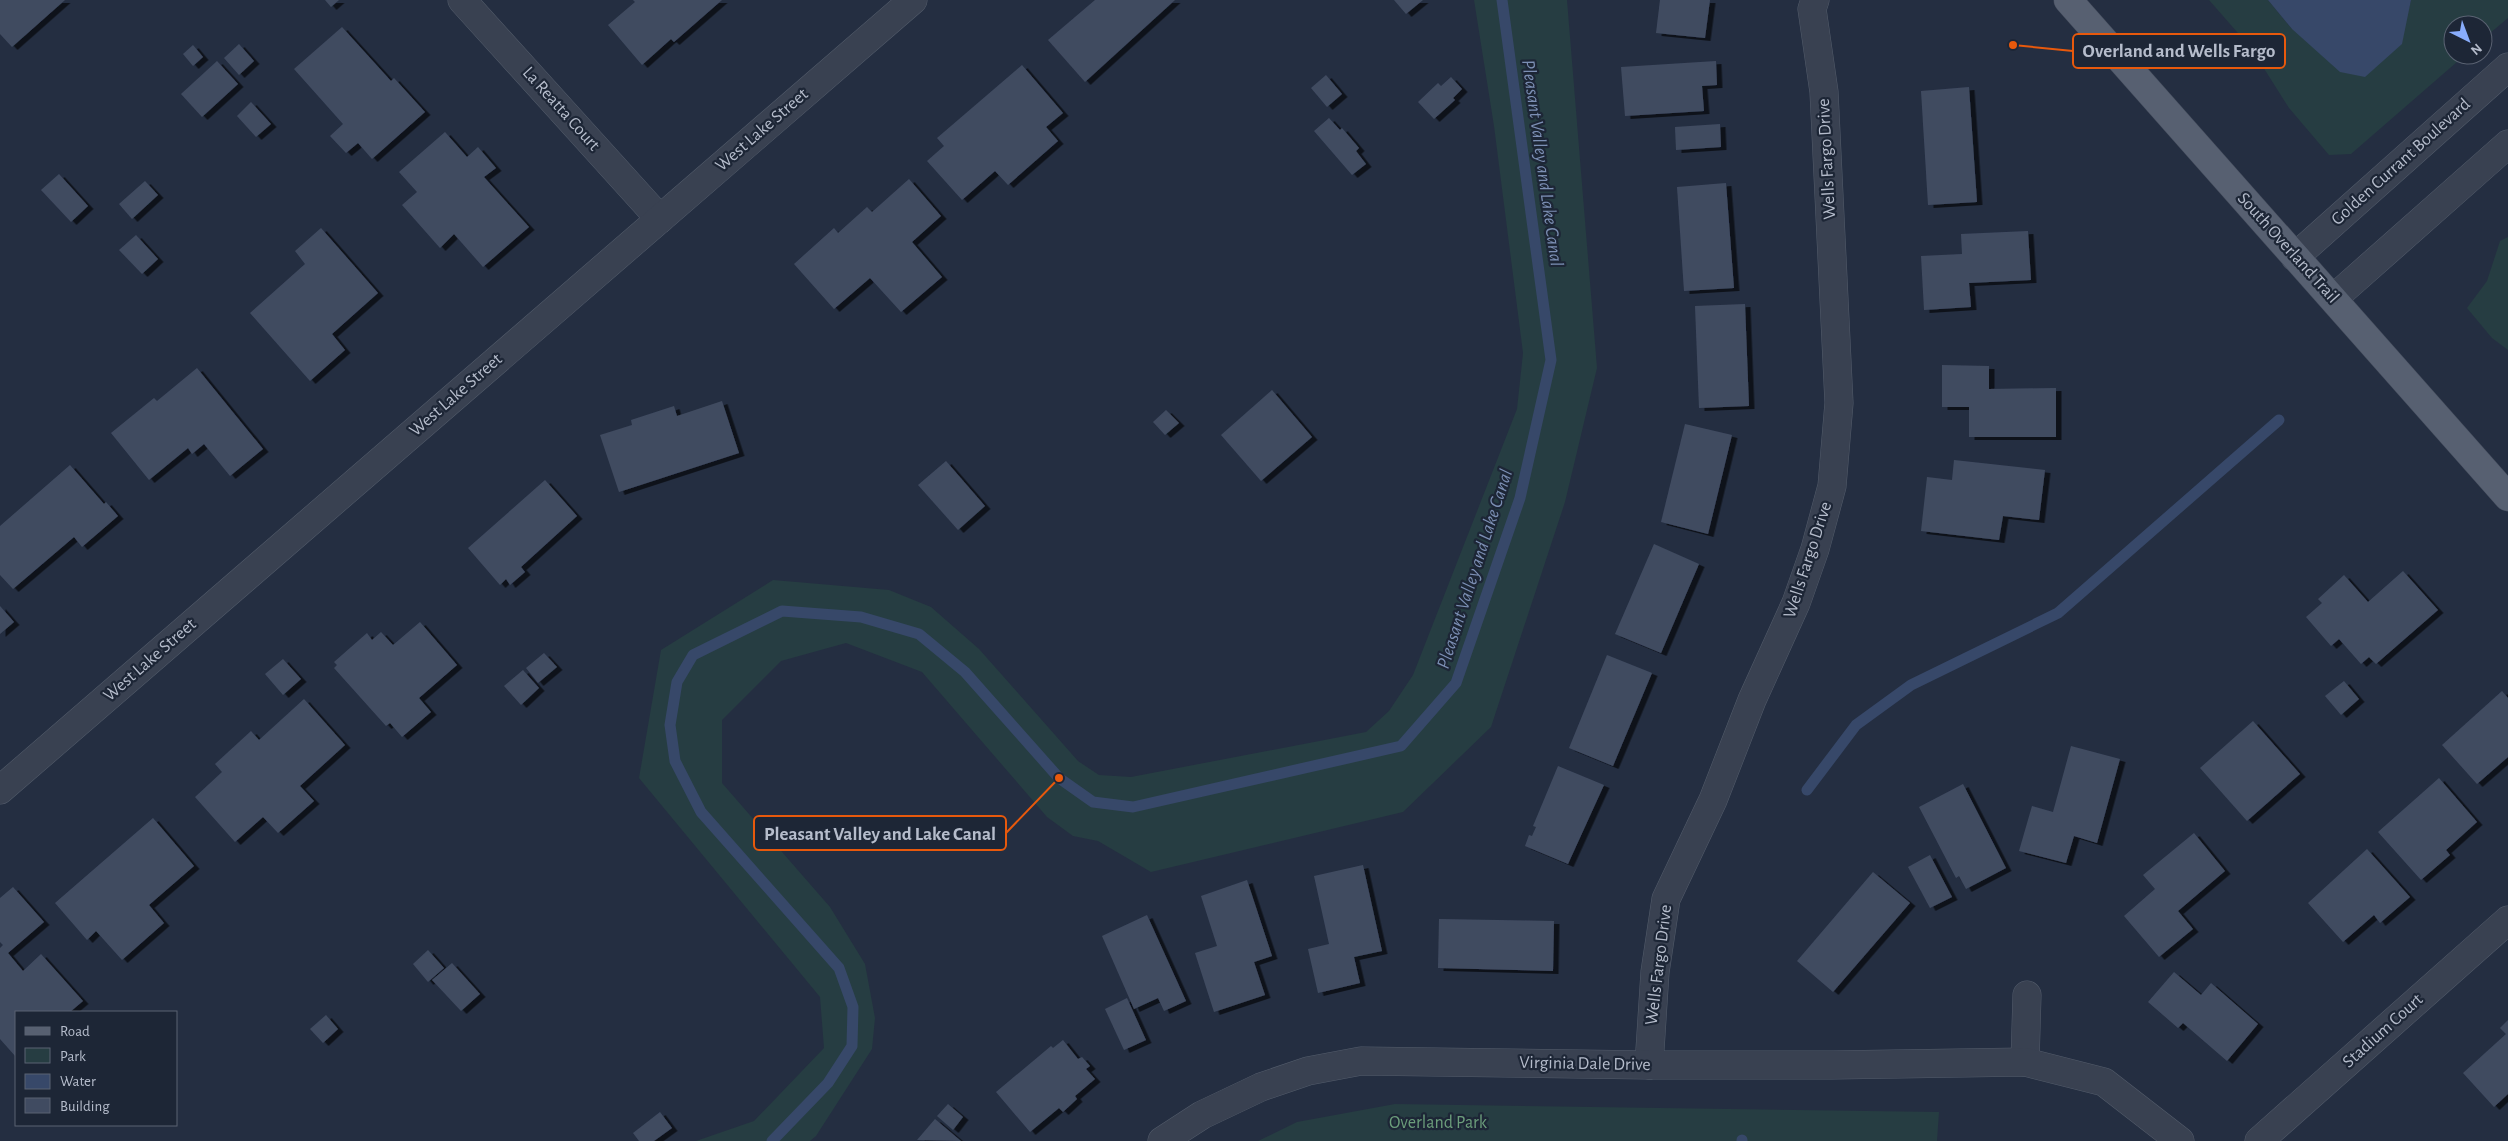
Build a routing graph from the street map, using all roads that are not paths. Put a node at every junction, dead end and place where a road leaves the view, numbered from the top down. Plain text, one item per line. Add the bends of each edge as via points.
1 (462, 0) edge
2 (913, 0) edge
3 (1815, 0) edge
4 (2068, 0) edge
5 (2508, 67) edge
6 (2508, 144) edge
7 (660, 219) junction
8 (2295, 257) junction
9 (2334, 298) junction
10 (2508, 497) edge
11 (0, 790) edge
12 (2508, 920) edge
13 (2028, 995) dead end
14 (2025, 1062) junction
15 (1649, 1065) junction
16 (1162, 1141) edge
17 (2180, 1141) edge
18 (2259, 1141) edge

1 - 7 street, La Reatta Court
2 - 7 street, West Lake Street
3 - 15 street, Wells Fargo Drive via 1812,9 1824,92 1839,403 1832,486 1796,602 1752,700 1713,800 1666,899 1655,972
4 - 8 main road, South Overland Trail
5 - 8 street, Golden Currant Boulevard
6 - 9 street
7 - 11 street, West Lake Street
8 - 9 main road, South Overland Trail
9 - 10 main road, South Overland Trail
12 - 18 street, Stadium Court
13 - 14 street
14 - 15 street, Virginia Dale Drive
14 - 17 street, Virginia Dale Drive via 2104,1082
15 - 16 street, Virginia Dale Drive via 1361,1061 1308,1071 1260,1087 1202,1115

